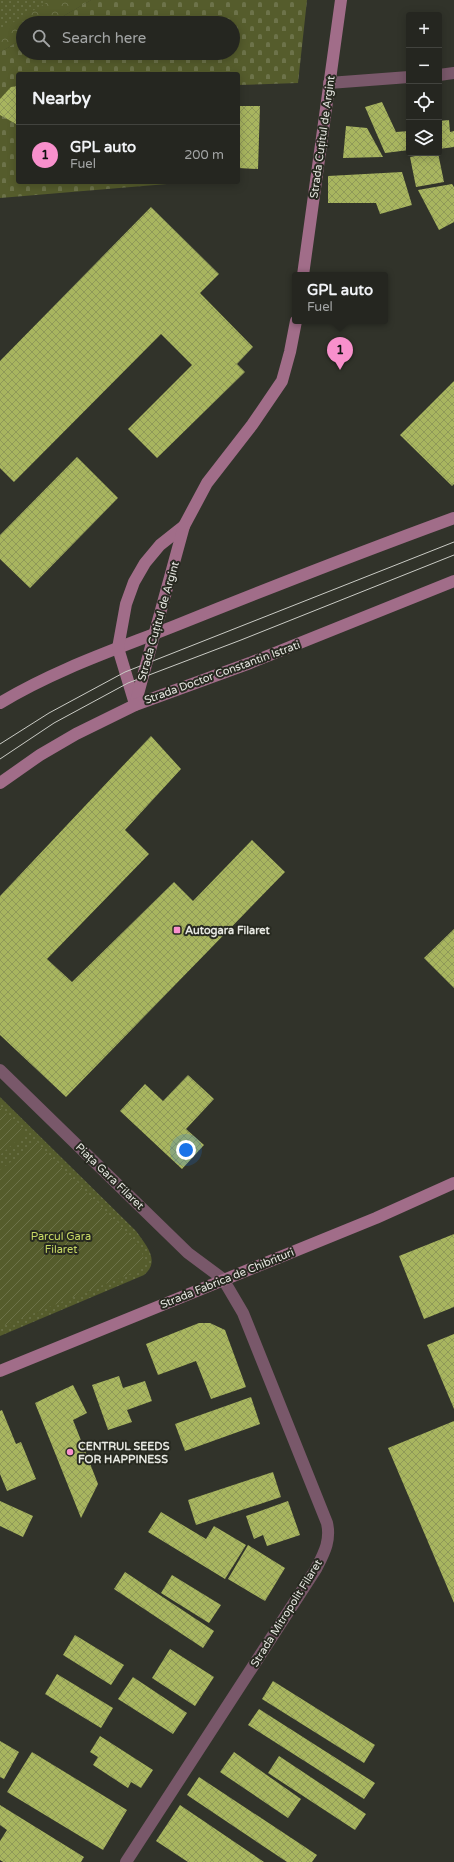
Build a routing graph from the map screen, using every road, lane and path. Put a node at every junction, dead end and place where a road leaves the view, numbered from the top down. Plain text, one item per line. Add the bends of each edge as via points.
1 (341, 0) edge
2 (454, 73) edge
3 (442, 74) edge
4 (406, 77) edge
5 (329, 83) junction
6 (303, 272) edge
7 (295, 324) edge
8 (454, 518) edge
9 (184, 526) junction
10 (454, 581) edge
11 (155, 634) junction
12 (118, 648) junction
13 (0, 703) edge
14 (135, 704) junction
15 (0, 783) edge
16 (0, 1070) edge
17 (454, 1183) edge
18 (223, 1279) junction
19 (0, 1371) edge
20 (126, 1862) edge

1 - 5 street, Strada Cuțitul de Argint
2 - 3 street
4 - 5 street
5 - 6 street, Strada Cuțitul de Argint
7 - 9 street, Strada Cuțitul de Argint via 282,381 207,483
8 - 11 street
9 - 11 street, Strada Cuțitul de Argint
9 - 12 street, Strada Cuțitul de Argint via 160,545 134,582 126,604
10 - 14 street, Strada Doctor Constantin Istrati via 257,660
11 - 12 street
11 - 14 street, Strada Cuțitul de Argint
12 - 13 street via 50,675
12 - 14 street, Strada Cuțitul de Argint
14 - 15 street, Strada Doctor Constantin Istrati via 40,755
16 - 18 street, Piața Gara Filaret via 188,1253
17 - 18 street, Strada Fabrica de Chibrituri via 376,1218
18 - 19 street, Strada Fabrica de Chibrituri
18 - 20 street, Strada Mitropolit Filaret via 243,1313 327,1523 328,1543 316,1569

